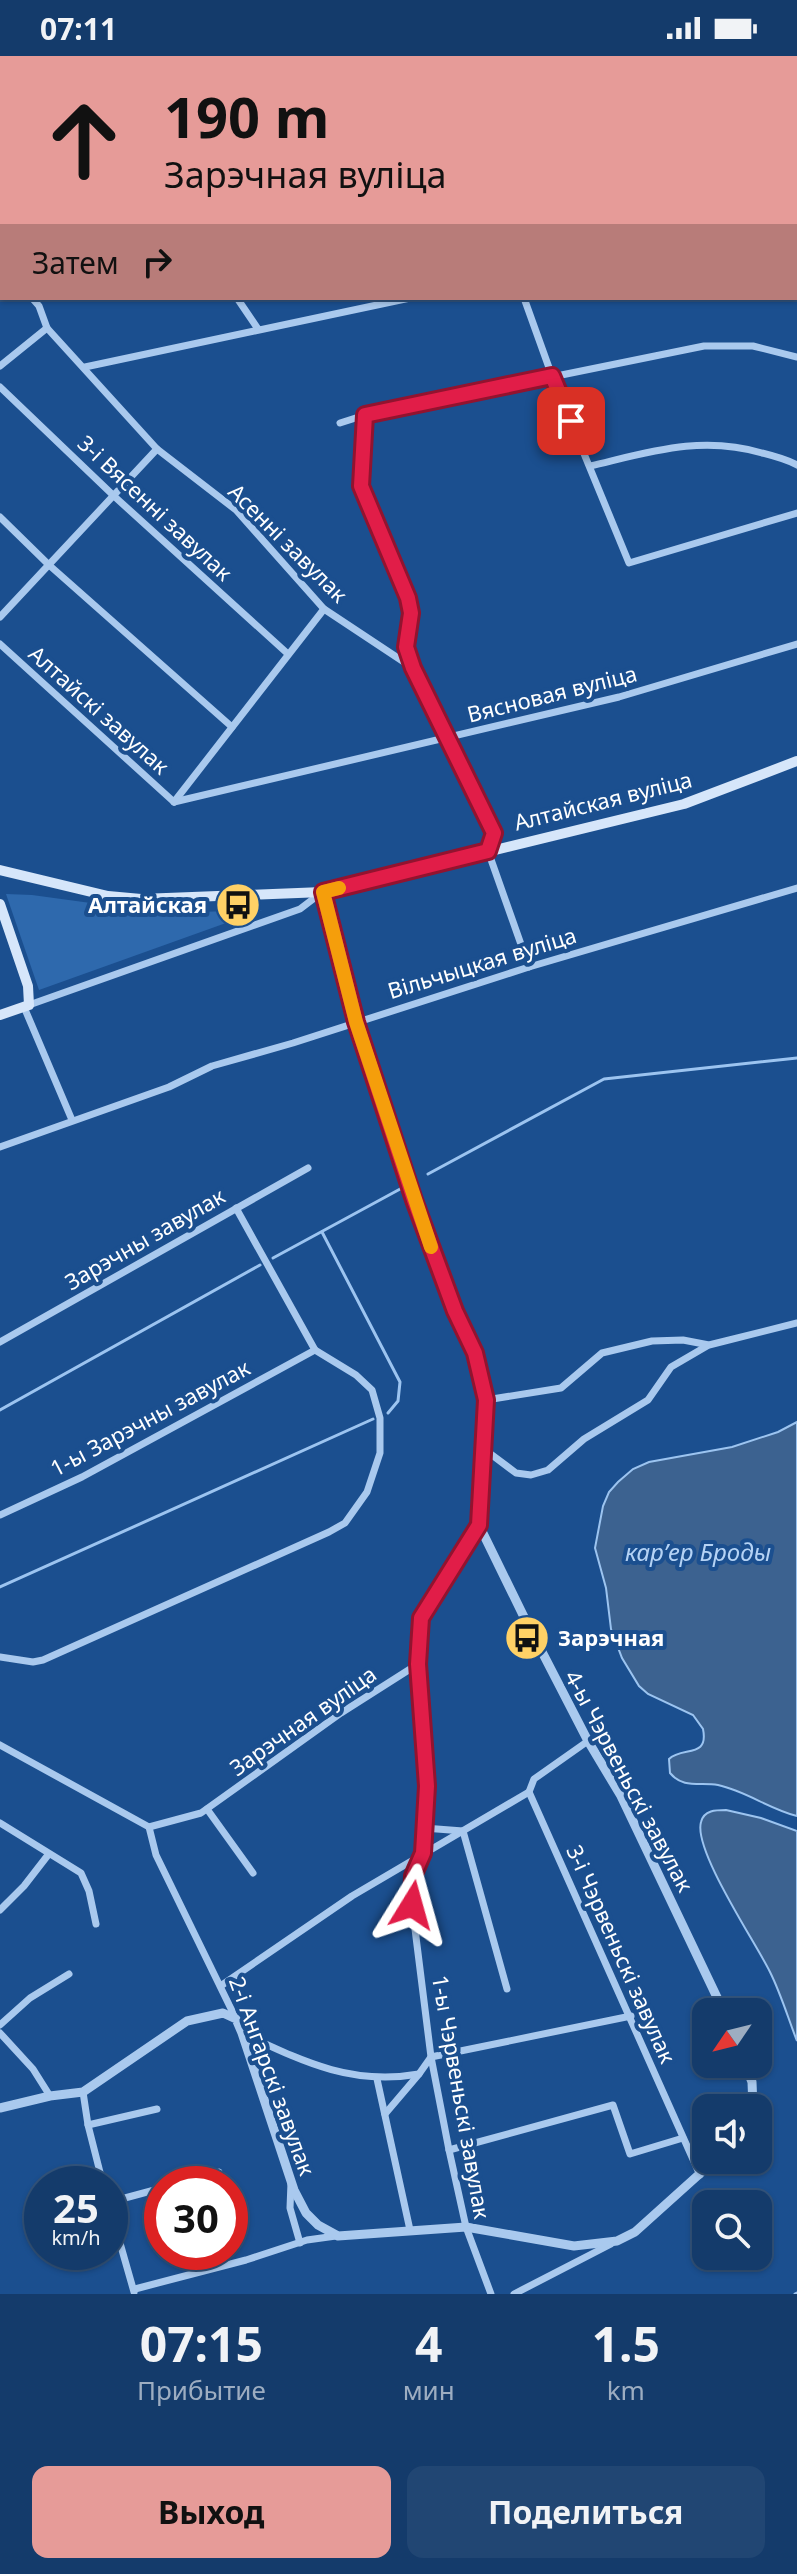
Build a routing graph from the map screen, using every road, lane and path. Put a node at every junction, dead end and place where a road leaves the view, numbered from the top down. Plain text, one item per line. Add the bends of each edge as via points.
1 (34, 300) edge
2 (238, 300) edge
3 (357, 300) edge
4 (401, 300) edge
5 (525, 300) edge
6 (363, 308) junction
7 (47, 328) junction
8 (258, 329) junction
9 (797, 357) edge
10 (0, 366) edge
11 (85, 367) junction
12 (552, 376) junction
13 (0, 387) edge
14 (365, 415) junction
15 (340, 423) dead end
16 (157, 449) junction
17 (797, 465) edge
18 (590, 466) junction
19 (115, 497) junction
20 (797, 513) edge
21 (0, 517) edge
22 (49, 565) junction
23 (324, 609) junction
24 (0, 617) edge
25 (0, 644) edge
26 (797, 644) edge
27 (288, 654) junction
28 (413, 668) junction
29 (232, 727) junction
30 (448, 738) junction
31 (797, 761) edge
32 (174, 802) junction
33 (488, 851) junction
34 (0, 870) edge
35 (797, 888) edge
36 (323, 892) junction
37 (0, 904) edge
38 (529, 967) junction
39 (27, 1006) junction
40 (0, 1015) edge
41 (356, 1022) junction
42 (72, 1120) junction
43 (0, 1147) edge
44 (308, 1168) dead end
45 (236, 1208) junction
46 (797, 1323) edge
47 (0, 1342) edge
48 (709, 1345) junction
49 (315, 1350) junction
50 (486, 1400) junction
51 (484, 1449) junction
52 (0, 1515) edge
53 (479, 1525) junction
54 (0, 1657) edge
55 (418, 1664) junction
56 (588, 1741) junction
57 (0, 1745) edge
58 (529, 1792) junction
59 (207, 1809) junction
60 (0, 1823) edge
61 (149, 1827) junction
62 (424, 1828) junction
63 (463, 1831) junction
64 (423, 1853) junction
65 (48, 1855) junction
66 (253, 1873) dead end
67 (0, 1910) edge
68 (96, 1924) dead end
69 (69, 1974) dead end
70 (222, 1985) junction
71 (507, 1989) dead end
72 (717, 1998) edge
73 (631, 2016) junction
74 (236, 2019) junction
75 (0, 2025) edge
76 (0, 2033) edge
77 (242, 2033) junction
78 (431, 2057) junction
79 (419, 2074) junction
80 (377, 2079) junction
81 (83, 2092) junction
82 (50, 2096) junction
83 (0, 2108) edge
84 (157, 2109) dead end
85 (385, 2114) junction
86 (88, 2125) junction
87 (683, 2138) junction
88 (449, 2150) junction
89 (98, 2166) edge
90 (700, 2175) joint
91 (291, 2183) junction
92 (466, 2227) junction
93 (410, 2230) junction
94 (338, 2236) junction
95 (617, 2241) junction
96 (300, 2243) junction
97 (128, 2270) edge
98 (134, 2292) edge
99 (491, 2294) edge
100 (514, 2294) edge

1 - 7 street, Асенні завулак
2 - 8 street
3 - 6 street
4 - 6 street
5 - 12 street
6 - 8 street
7 - 10 street
7 - 11 street, Асенні завулак
8 - 11 street
9 - 12 street via 753,346 704,346
11 - 16 street, Асенні завулак
12 - 14 street
12 - 18 street
13 - 19 street, 3-і Вясенні завулак
14 - 15 street
14 - 28 street via 361,486 408,598 406,647
16 - 19 street
16 - 23 street, Асенні завулак via 236,510
17 - 18 street via 718,444 683,445
18 - 20 street via 629,563
19 - 22 street
19 - 27 street, 3-і Вясенні завулак
21 - 22 street
22 - 24 street
22 - 29 street
23 - 27 street
23 - 28 street, Асенні завулак
25 - 32 street, Алтайскі завулак
26 - 30 street, Вясновая вуліца via 619,697
27 - 29 street
28 - 30 street
29 - 32 street
30 - 32 street, Вясновая вуліца
30 - 33 street via 494,833
31 - 33 main road, Алтайская вуліца via 684,804
33 - 36 main road, Алтайская вуліца
33 - 38 street
34 - 36 main road, Алтайская вуліца via 141,899
35 - 38 street, Вільчыцкая вуліца
36 - 39 street, Алтайская вуліца via 300,909
36 - 41 street
37 - 39 main road via 28,986
38 - 41 street, Вільчыцкая вуліца
39 - 40 main road, Алтайская вуліца
39 - 42 street
41 - 42 street, Вільчыцкая вуліца via 212,1066 169,1087
41 - 50 street via 414,1200 475,1353
42 - 43 street, Вільчыцкая вуліца
44 - 45 street, Зарэчны завулак
45 - 47 street, Зарэчны завулак
45 - 49 street
46 - 48 street
48 - 50 street via 652,1341 602,1353 561,1388
48 - 51 street via 671,1367 648,1400 584,1439 548,1470 516,1473
49 - 52 street, 1-ы Зарэчны завулак via 82,1477
49 - 54 street via 372,1390 380,1418 380,1453 367,1492 345,1523 43,1660
50 - 51 street
51 - 53 street
53 - 55 street via 421,1618
53 - 56 street, 4-ы Чэрвеньскі завулак
55 - 59 street, Зарэчная вуліца
55 - 62 street, 1-ы Чэрвеньскі завулак via 427,1786
56 - 58 street via 534,1779
56 - 72 street, 4-ы Чэрвеньскі завулак via 621,1796
57 - 61 street
58 - 63 street
58 - 73 street, 3-і Чэрвеньскі завулак
59 - 61 street, Зарэчная вуліца
59 - 66 street
60 - 65 street
61 - 70 street, 2-і Ангарскі завулак via 156,1855
62 - 63 street
62 - 64 street, 1-ы Чэрвеньскі завулак
63 - 64 street
63 - 71 street
64 - 70 street
64 - 78 street, 1-ы Чэрвеньскі завулак via 413,1876 412,1905
65 - 67 street
65 - 68 street via 81,1873
69 - 75 street
70 - 74 street, 2-і Ангарскі завулак
73 - 78 street
73 - 87 street, 3-і Чэрвеньскі завулак
74 - 77 street, 2-і Ангарскі завулак
74 - 81 street via 223,2013 187,2021
76 - 82 street
77 - 80 street via 306,2063
77 - 91 street, 2-і Ангарскі завулак
78 - 79 street
78 - 88 street, 1-ы Чэрвеньскі завулак
79 - 80 street
79 - 85 street
80 - 85 street
81 - 82 street
81 - 86 street
82 - 83 street
84 - 86 street
85 - 93 street
86 - 89 street
87 - 88 street via 630,2154 613,2105
87 - 90 street, 3-і Чэрвеньскі завулак
88 - 92 street, 1-ы Чэрвеньскі завулак
90 - 95 street via 635,2232
91 - 94 street, 2-і Ангарскі завулак via 306,2213
91 - 96 street via 290,2208
92 - 93 street
92 - 95 street via 574,2246
92 - 99 street, 1-ы Чэрвеньскі завулак
93 - 94 street
94 - 96 street
95 - 100 street
96 - 98 street
97 - 98 street

